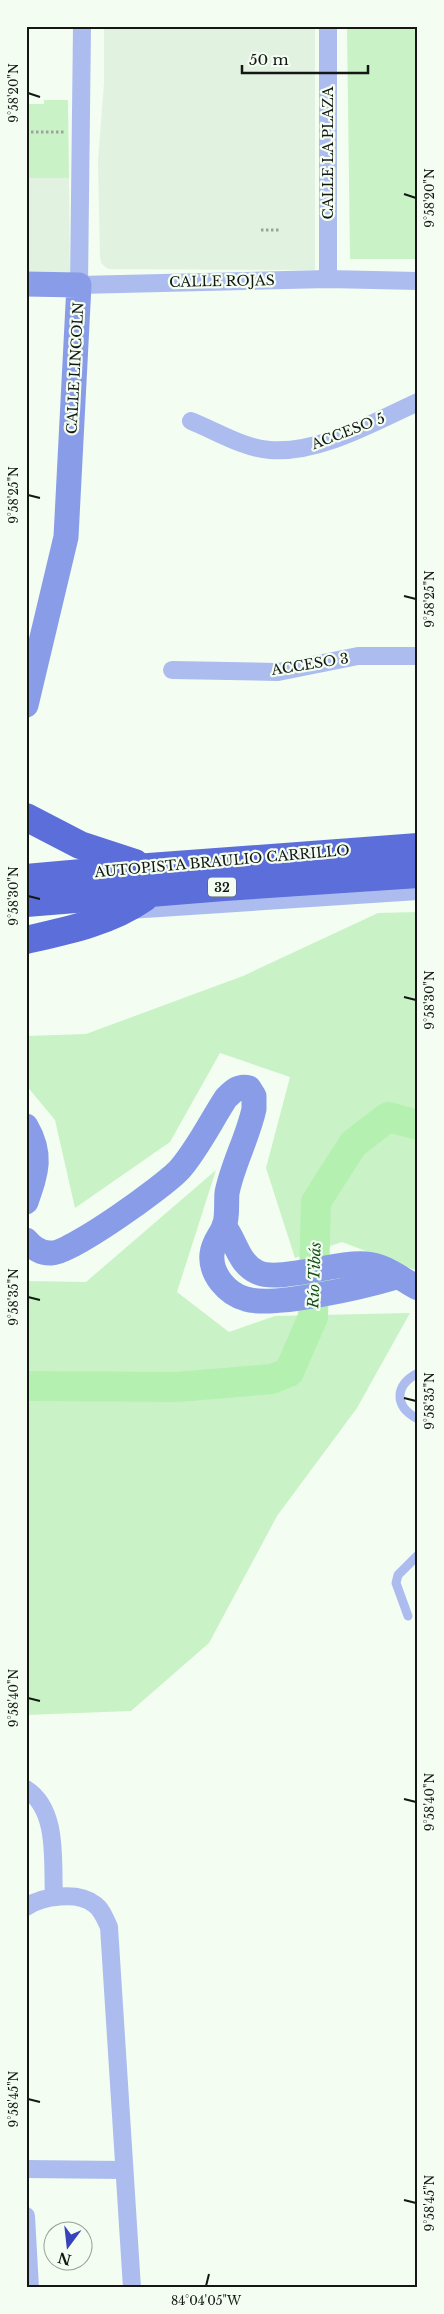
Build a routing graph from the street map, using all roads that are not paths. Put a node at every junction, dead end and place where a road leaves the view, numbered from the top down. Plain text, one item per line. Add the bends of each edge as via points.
1 (82, 26) edge
2 (328, 26) edge
3 (328, 279) junction
4 (418, 281) edge
5 (26, 284) edge
6 (79, 284) junction
7 (418, 402) edge
8 (191, 421) dead end
9 (418, 656) edge
10 (172, 670) dead end
11 (26, 705) edge
12 (26, 817) edge
13 (418, 847) edge
14 (418, 874) edge
15 (26, 878) edge
16 (149, 880) junction
17 (418, 891) edge
18 (26, 903) edge
19 (126, 910) junction
20 (26, 940) edge
21 (26, 1126) edge
22 (26, 1202) edge
23 (224, 1226) junction
24 (26, 1240) edge
25 (396, 1277) junction
26 (418, 1288) edge
27 (418, 1373) edge
28 (418, 1419) edge
29 (418, 1555) edge
30 (408, 1616) dead end
31 (26, 1789) edge
32 (54, 1896) junction
33 (26, 1907) edge
34 (26, 2169) edge
35 (124, 2170) junction
36 (26, 2216) edge
37 (30, 2288) edge
38 (132, 2288) edge

1 - 6 street, CALLE LINCOLN
2 - 3 street, CALLE LA PLAZA
3 - 4 street, CALLE ROJAS
3 - 6 street, CALLE ROJAS
5 - 6 street, CALLE ROJAS
6 - 11 street, CALLE LINCOLN via 66,537
7 - 8 street, ACCESO 5 via 330,441 298,449 270,450 247,445
9 - 10 street, ACCESO 3 via 358,656 278,672
12 - 16 highway
13 - 16 highway, AUTOPISTA BRAULIO CARRILLO / 32
14 - 16 highway, AUTOPISTA BRAULIO CARRILLO / 32
15 - 16 highway, AUTOPISTA BRAULIO CARRILLO / 32
16 - 18 highway, AUTOPISTA BRAULIO CARRILLO / 32
16 - 19 highway
17 - 19 street
19 - 20 highway
21 - 22 street via 37,1150 37,1172
23 - 24 street via 228,1191 254,1109 254,1096 249,1088 244,1087 235,1089 226,1098 179,1170 108,1224 59,1252 41,1252
23 - 25 street via 249,1267 267,1276 348,1263 381,1266
23 - 25 street via 216,1238 212,1263 221,1282 246,1300 284,1299
25 - 26 street
27 - 28 lane via 407,1378 400,1389 404,1408
29 - 30 lane via 398,1575 396,1584
31 - 32 street via 34,1794 45,1810 50,1829
32 - 33 street
32 - 35 street via 82,1898 94,1903 102,1911 109,1927
34 - 35 street
35 - 38 street
36 - 37 street

